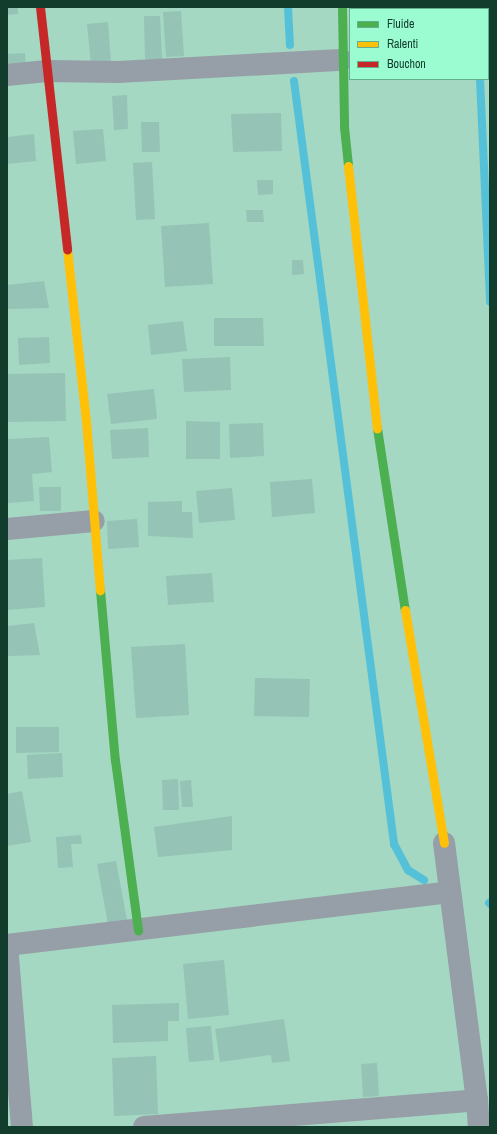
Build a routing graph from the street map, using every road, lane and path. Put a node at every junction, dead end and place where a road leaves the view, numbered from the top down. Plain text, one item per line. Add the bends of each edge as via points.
1 (40, 7) edge
2 (342, 7) edge
3 (342, 60) junction
4 (47, 71) junction
5 (7, 75) edge
6 (94, 521) junction
7 (7, 529) edge
8 (444, 843) joint
9 (450, 892) junction
10 (138, 930) junction
11 (7, 945) edge
12 (477, 1100) junction
13 (22, 1127) edge
14 (144, 1127) edge
15 (479, 1127) edge

1 - 4 street
2 - 3 street
3 - 4 street via 118,72
3 - 8 street via 344,127 355,245 380,455
4 - 5 street
4 - 6 street via 85,413
6 - 7 street
6 - 10 street via 115,760
8 - 9 street
9 - 10 street
9 - 12 street
10 - 11 street
11 - 13 street
12 - 14 street
12 - 15 street

